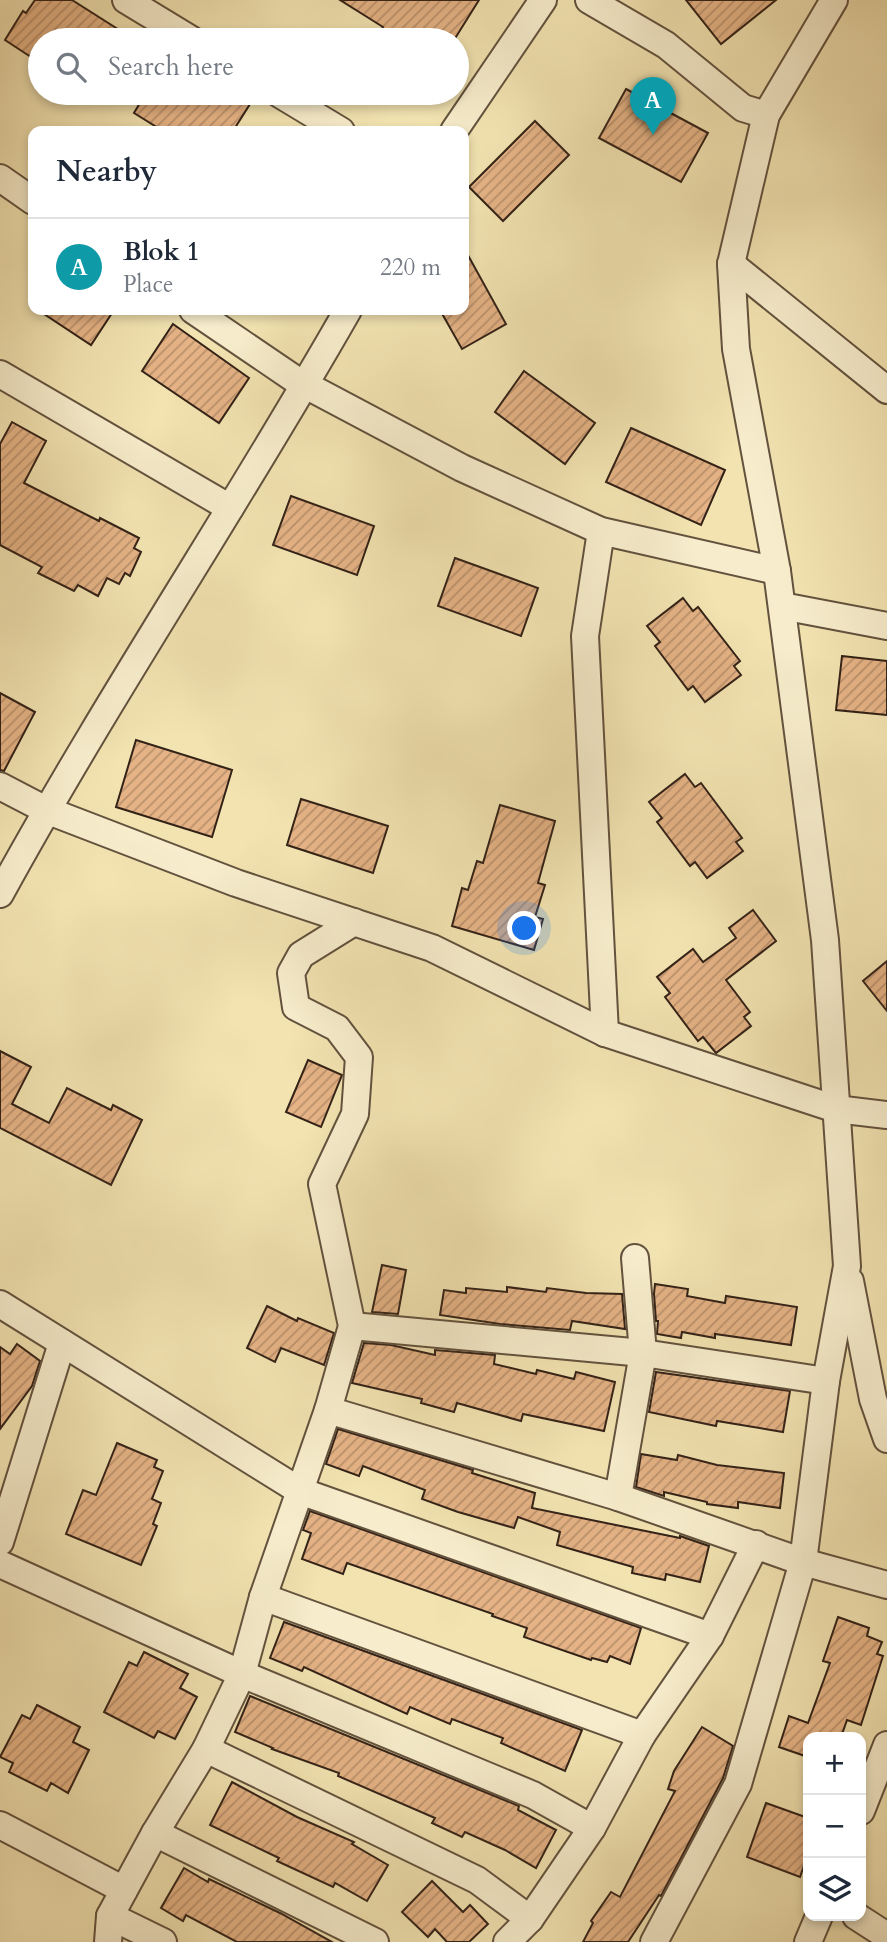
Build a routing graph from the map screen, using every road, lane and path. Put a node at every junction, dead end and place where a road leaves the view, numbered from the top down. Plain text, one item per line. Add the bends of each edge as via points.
1 (126, 0) edge
2 (543, 0) edge
3 (589, 0) edge
4 (834, 0) edge
5 (172, 28) edge
6 (298, 105) edge
7 (766, 115) junction
8 (333, 126) edge
9 (457, 126) edge
10 (0, 178) edge
11 (28, 198) edge
12 (731, 264) junction
13 (202, 315) edge
14 (345, 315) edge
15 (0, 374) edge
16 (306, 384) junction
17 (887, 390) edge
18 (230, 508) junction
19 (601, 531) junction
20 (777, 571) junction
21 (782, 606) junction
22 (887, 626) edge
23 (0, 786) edge
24 (46, 810) junction
25 (0, 894) edge
26 (354, 922) junction
27 (606, 1033) junction
28 (836, 1110) junction
29 (887, 1115) edge
30 (635, 1258) dead end
31 (847, 1266) junction
32 (0, 1304) edge
33 (352, 1326) junction
34 (62, 1343) junction
35 (643, 1353) junction
36 (826, 1381) junction
37 (880, 1400) edge
38 (328, 1410) junction
39 (887, 1439) edge
40 (300, 1491) junction
41 (618, 1497) junction
42 (0, 1542) edge
43 (756, 1544) junction
44 (803, 1562) junction
45 (0, 1564) edge
46 (887, 1585) edge
47 (263, 1597) junction
48 (710, 1636) junction
49 (242, 1674) junction
50 (642, 1735) junction
51 (887, 1745) edge
52 (206, 1749) junction
53 (866, 1798) edge
54 (0, 1825) edge
55 (592, 1828) junction
56 (155, 1833) junction
57 (124, 1890) junction
58 (530, 1919) junction
59 (817, 1921) edge
60 (864, 1921) edge
61 (109, 1929) edge
62 (887, 1936) edge
63 (163, 1942) edge
64 (375, 1942) edge
65 (507, 1942) edge
66 (654, 1942) edge
67 (808, 1942) edge

1 - 5 street
2 - 9 street
3 - 7 street via 666,45 743,108
4 - 7 street
6 - 8 street
7 - 12 street
10 - 11 street
12 - 17 street
12 - 20 street via 736,349
13 - 16 street
14 - 16 street
15 - 18 street
16 - 18 street
16 - 19 street via 462,468
18 - 24 street
19 - 20 street
19 - 27 street via 585,636
20 - 21 street
21 - 22 street
21 - 28 street via 825,940
23 - 24 street
24 - 25 street
24 - 26 street via 236,883
26 - 27 street via 432,948
26 - 33 street via 301,955 291,972 296,1007 337,1028 359,1057 355,1114 322,1184
27 - 28 street
28 - 29 street
28 - 31 street
30 - 35 street
31 - 36 street
31 - 37 street
32 - 34 street
33 - 35 street
33 - 38 street
34 - 40 street
34 - 42 street
35 - 36 street
35 - 41 street
36 - 44 street
37 - 39 street
38 - 40 street
38 - 41 street
40 - 47 street
40 - 48 street
41 - 43 street
43 - 44 street
43 - 48 street
44 - 46 street
44 - 66 street via 738,1784
45 - 49 street
47 - 49 street
47 - 50 street
48 - 50 street
49 - 52 street
49 - 55 street via 533,1794
50 - 55 street
51 - 53 street
52 - 56 street
52 - 58 street via 477,1880
54 - 57 street
55 - 58 street
56 - 57 street
56 - 64 street
57 - 61 street
58 - 65 street
59 - 67 street
60 - 62 street
61 - 63 street

